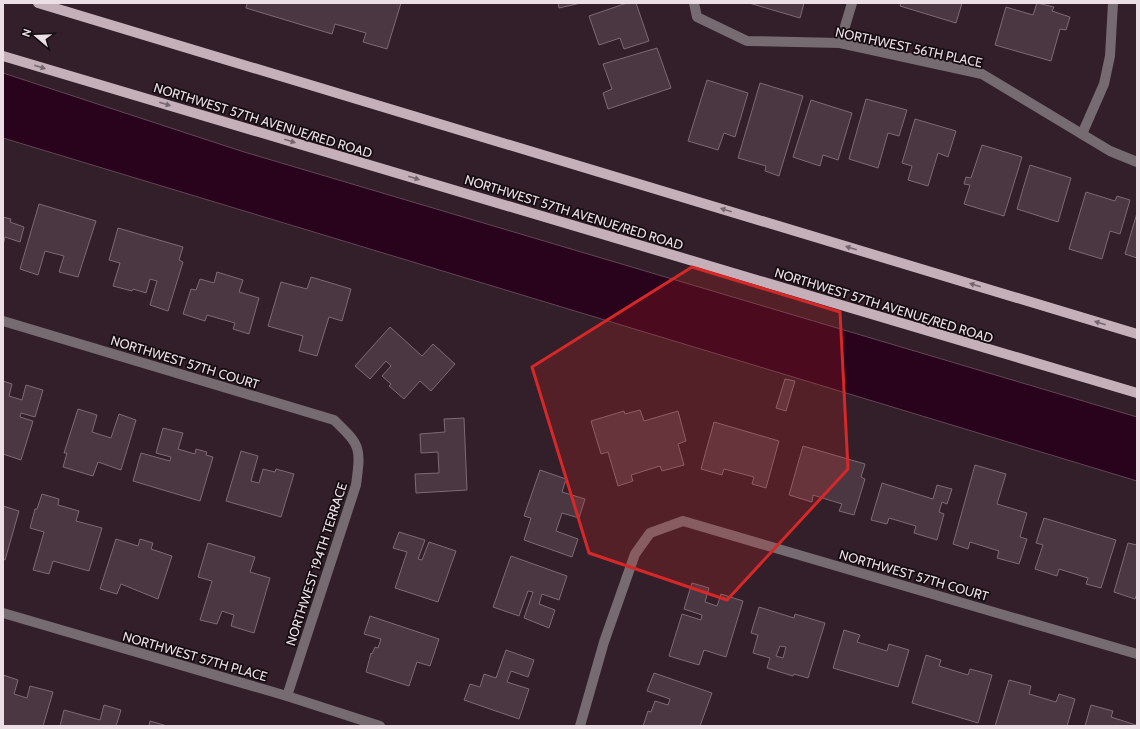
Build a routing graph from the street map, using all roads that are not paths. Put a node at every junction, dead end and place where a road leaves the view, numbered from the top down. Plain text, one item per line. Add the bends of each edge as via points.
1 (38, 3) edge
2 (694, 3) edge
3 (852, 3) edge
4 (1113, 3) edge
5 (840, 43) junction
6 (3, 56) edge
7 (1082, 134) junction
8 (1137, 162) edge
9 (3, 321) edge
10 (1137, 334) edge
11 (1137, 393) edge
12 (353, 439) joint
13 (3, 613) edge
14 (1137, 654) edge
15 (287, 696) junction
16 (380, 726) edge
17 (580, 726) edge

10 -> 1 main road
2 - 5 street, NORTHWEST 56TH PLACE via 697,17 747,41
3 - 5 street
4 - 7 street via 1110,56 1104,84
5 - 7 street, NORTHWEST 56TH PLACE via 982,74
6 -> 11 main road, NORTHWEST 57TH AVENUE/RED ROAD
7 - 8 street, NORTHWEST 56TH PLACE via 1110,152
9 - 12 street, NORTHWEST 57TH COURT via 334,420
12 - 15 street, NORTHWEST 194TH TERRACE via 359,456 356,485
13 - 15 street, NORTHWEST 57TH PLACE
14 - 17 street, NORTHWEST 57TH COURT via 683,521 650,533 635,554 604,642
15 - 16 street, NORTHWEST 57TH PLACE

